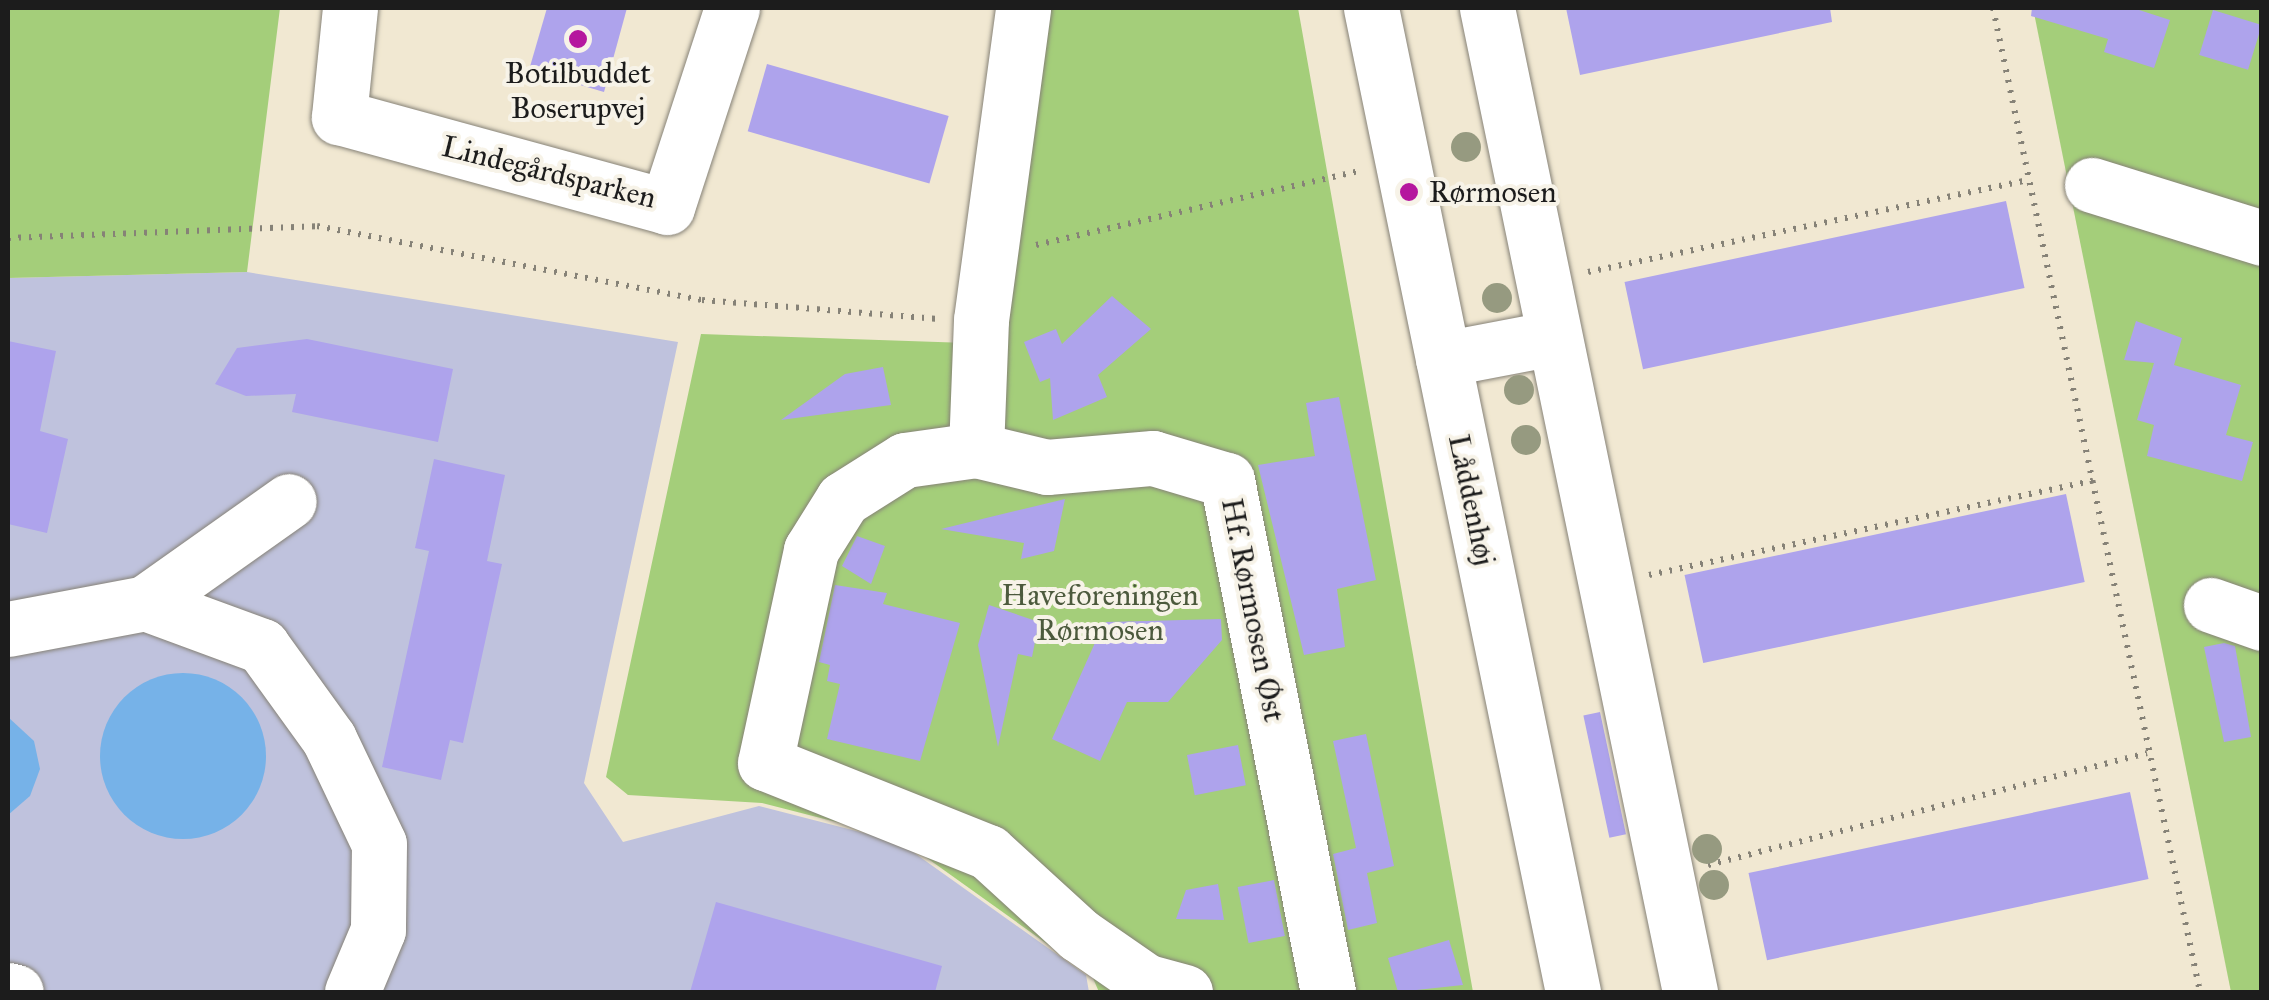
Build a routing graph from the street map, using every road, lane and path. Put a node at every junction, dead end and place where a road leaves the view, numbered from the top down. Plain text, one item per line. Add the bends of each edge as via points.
1 (350, 8) edge
2 (732, 8) edge
3 (1022, 8) edge
4 (1371, 8) edge
5 (1487, 8) edge
6 (1993, 8) edge
7 (1403, 162) junction
8 (2030, 180) junction
9 (2092, 185) dead end
10 (8, 238) edge
11 (2262, 238) edge
12 (1542, 282) junction
13 (986, 296) junction
14 (1554, 338) junction
15 (1443, 359) junction
16 (976, 450) junction
17 (2093, 481) junction
18 (289, 501) dead end
19 (1605, 584) junction
20 (145, 603) junction
21 (8, 630) edge
22 (2147, 753) junction
23 (1666, 876) junction
24 (1159, 989) edge
25 (8, 990) edge
26 (16, 992) edge
27 (352, 992) edge
28 (1328, 992) edge
29 (1573, 992) edge
30 (1690, 992) edge
31 (2200, 992) edge

1 - 2 street, Lindegårdsparken via 338,117 666,206
3 - 13 street
4 - 7 street, Låddenhøj
5 - 12 street
6 - 8 path
7 - 13 path via 1037,245
7 - 15 street, Låddenhøj
8 - 12 path
8 - 17 path
9 - 11 street
10 - 13 path via 317,226 702,300 831,317
12 - 14 street
13 - 16 street
14 - 15 street
14 - 19 street
15 - 29 street, Låddenhøj
16 - 24 street, Hf. Rørmosen Øst via 905,460 843,500 811,550 765,763 988,852
16 - 28 street, Hf. Rørmosen Øst via 1046,467 1153,458 1228,480
17 - 19 path
17 - 22 path
18 - 20 street
19 - 23 street
20 - 21 street
20 - 27 street via 262,646 329,739 378,844 378,930
22 - 23 path
22 - 31 path
23 - 30 street
25 - 26 street

